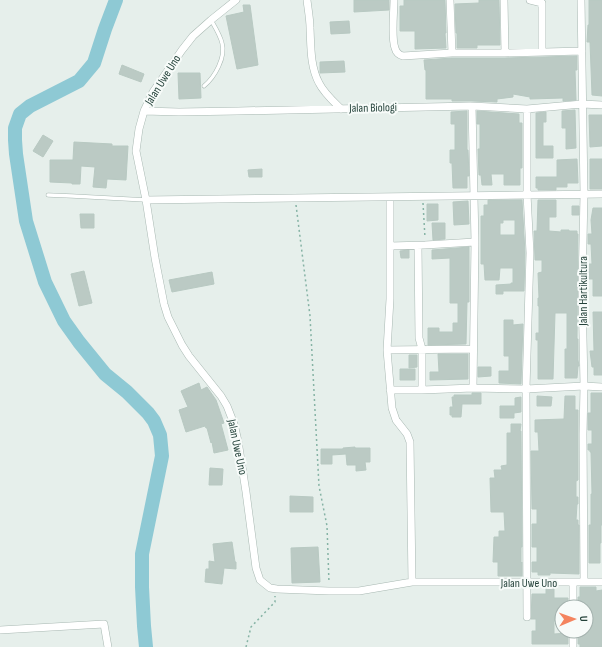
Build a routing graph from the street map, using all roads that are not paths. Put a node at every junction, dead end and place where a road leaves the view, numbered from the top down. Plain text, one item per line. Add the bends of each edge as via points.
1 (236, 0) edge
2 (307, 0) edge
3 (394, 0) edge
4 (450, 0) edge
5 (504, 0) edge
6 (530, 0) edge
7 (581, 0) edge
8 (543, 2) edge
9 (211, 20) junction
10 (582, 51) junction
11 (452, 52) junction
12 (542, 52) junction
13 (505, 53) junction
14 (204, 86) dead end
15 (582, 104) junction
16 (602, 105) edge
17 (472, 106) junction
18 (341, 109) junction
19 (526, 109) junction
20 (144, 111) junction
21 (527, 194) junction
22 (584, 194) junction
23 (602, 194) edge
24 (48, 195) dead end
25 (474, 195) junction
26 (390, 197) junction
27 (146, 200) junction
28 (474, 242) junction
29 (390, 246) junction
30 (422, 246) junction
31 (422, 349) junction
32 (473, 349) junction
33 (387, 350) junction
34 (584, 386) junction
35 (602, 386) edge
36 (473, 388) junction
37 (526, 389) junction
38 (390, 390) junction
39 (422, 390) junction
40 (412, 582) junction
41 (584, 582) junction
42 (602, 582) edge
43 (527, 583) junction
44 (573, 583) junction
45 (573, 599) edge
46 (527, 617) dead end
47 (0, 630) edge
48 (108, 647) edge

1 - 9 street, Jalan Uwe Uno
2 - 18 street via 315,73 318,82
3 - 11 street via 394,40 399,55
4 - 11 street
5 - 13 street
6 - 8 street
7 - 10 street, Jalan Hartikultura
8 - 12 street
9 - 14 lane via 222,40 223,51 215,74
9 - 20 street, Jalan Uwe Uno via 182,50 153,92
10 - 12 street
10 - 15 street, Jalan Hartikultura
11 - 13 street
12 - 13 street
15 - 16 street, Jalan Biologi
15 - 19 street, Jalan Biologi
15 - 22 street, Jalan Hartikultura
17 - 18 street, Jalan Biologi
17 - 19 street, Jalan Biologi
17 - 25 street
18 - 20 street, Jalan Biologi
19 - 21 street
20 - 27 street, Jalan Uwe Uno via 138,129 136,152
21 - 22 street
21 - 25 street
21 - 37 street via 530,253
22 - 23 street
22 - 34 street, Jalan Hartikultura
24 - 27 lane
25 - 26 street
25 - 28 street
26 - 27 street
26 - 29 street
27 - 40 street, Jalan Uwe Uno via 168,318 186,350 221,396 234,424 260,580 270,588 329,591 359,591
28 - 30 street
28 - 32 street
29 - 30 street
29 - 33 street
30 - 31 street via 419,338
31 - 32 street
31 - 33 street
31 - 39 street
32 - 36 street
33 - 38 street
34 - 35 street
34 - 37 street
34 - 41 street, Jalan Hartikultura
36 - 37 street
36 - 39 street
37 - 43 street
38 - 39 street
38 - 40 street via 396,420 410,442
40 - 43 street, Jalan Uwe Uno
41 - 42 street, Jalan Uwe Uno
41 - 44 street, Jalan Uwe Uno
43 - 44 street, Jalan Uwe Uno
43 - 46 street
44 - 45 street
47 - 48 street via 104,624

